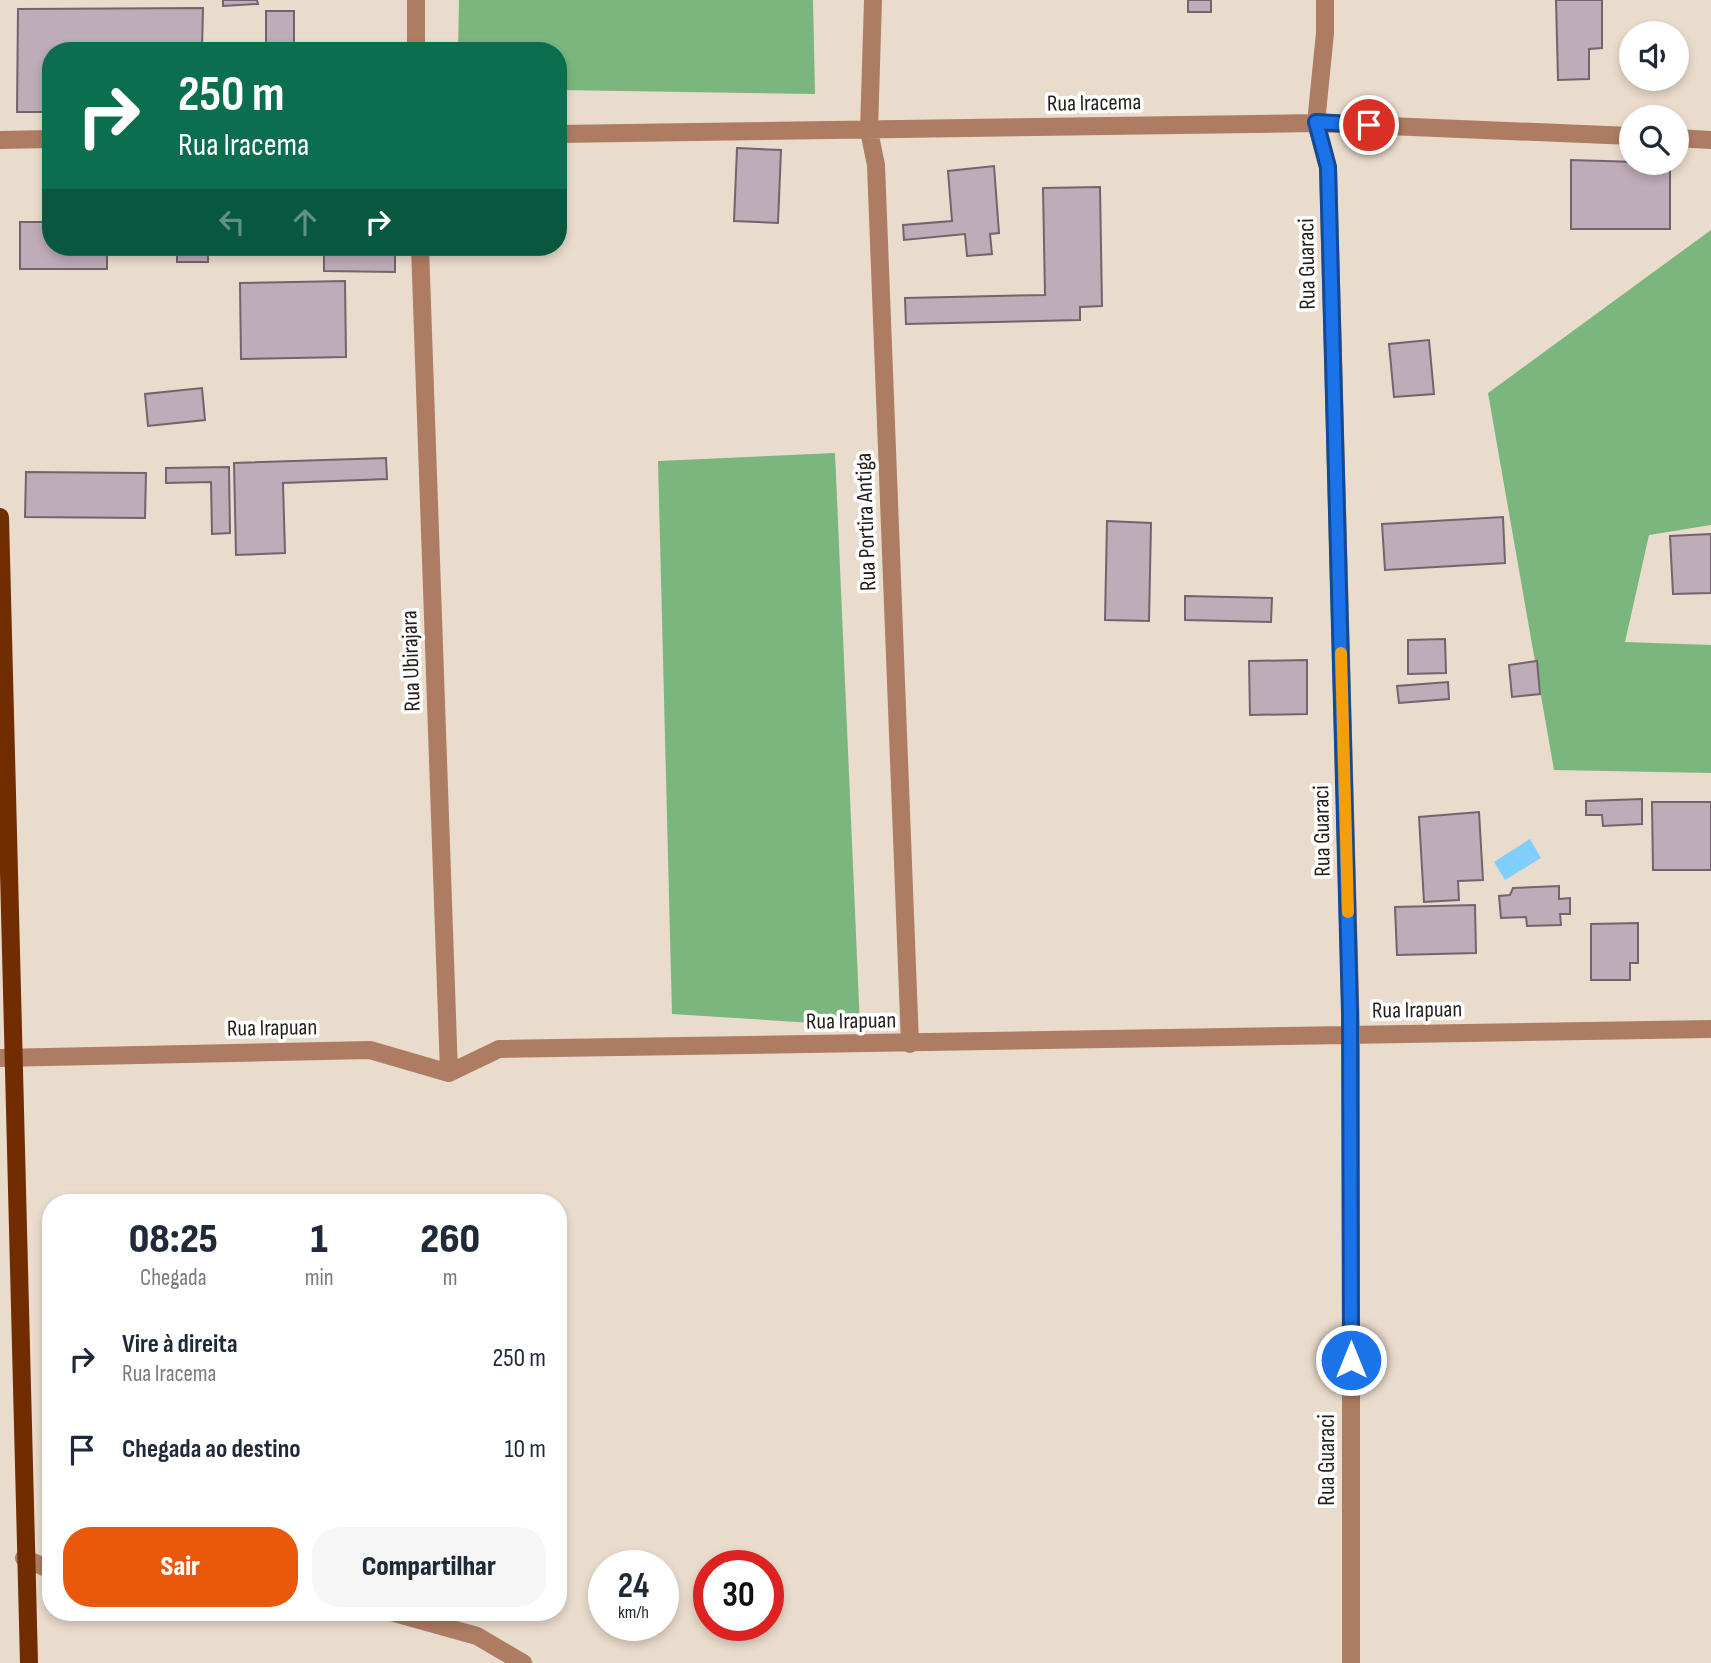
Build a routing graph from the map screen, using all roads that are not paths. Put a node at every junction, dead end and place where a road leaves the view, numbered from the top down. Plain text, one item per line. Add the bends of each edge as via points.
1 (416, 0) edge
2 (873, 0) edge
3 (1325, 0) edge
4 (416, 42) edge
5 (1316, 122) junction
6 (869, 131) junction
7 (567, 134) edge
8 (1619, 135) edge
9 (42, 139) edge
10 (1689, 139) edge
11 (0, 140) edge
12 (1711, 140) edge
13 (420, 256) edge
14 (0, 517) edge
15 (1711, 1029) edge
16 (1351, 1035) junction
17 (910, 1044) junction
18 (8, 1057) edge
19 (449, 1073) junction
20 (24, 1558) junction
21 (42, 1566) edge
22 (423, 1621) edge
23 (29, 1663) edge
24 (523, 1663) edge
25 (1351, 1663) edge

1 - 4 street
2 - 6 street, Rua Portira Antiga
3 - 5 street, Rua Guaraci
5 - 6 street, Rua Iracema
5 - 8 street, Rua Iracema
5 - 16 street, Rua Guaraci via 1328,167
6 - 7 street, Rua Iracema
6 - 17 street, Rua Portira Antiga via 876,165
9 - 11 street
10 - 12 street
13 - 19 street, Rua Ubirajara
14 - 18 main road
15 - 16 street, Rua Irapuan
16 - 17 street, Rua Irapuan
16 - 25 street, Rua Guaraci
17 - 19 street, Rua Irapuan via 499,1049
18 - 19 street, Rua Irapuan via 370,1050
18 - 20 main road
20 - 21 street
20 - 23 main road
22 - 24 street via 477,1636

